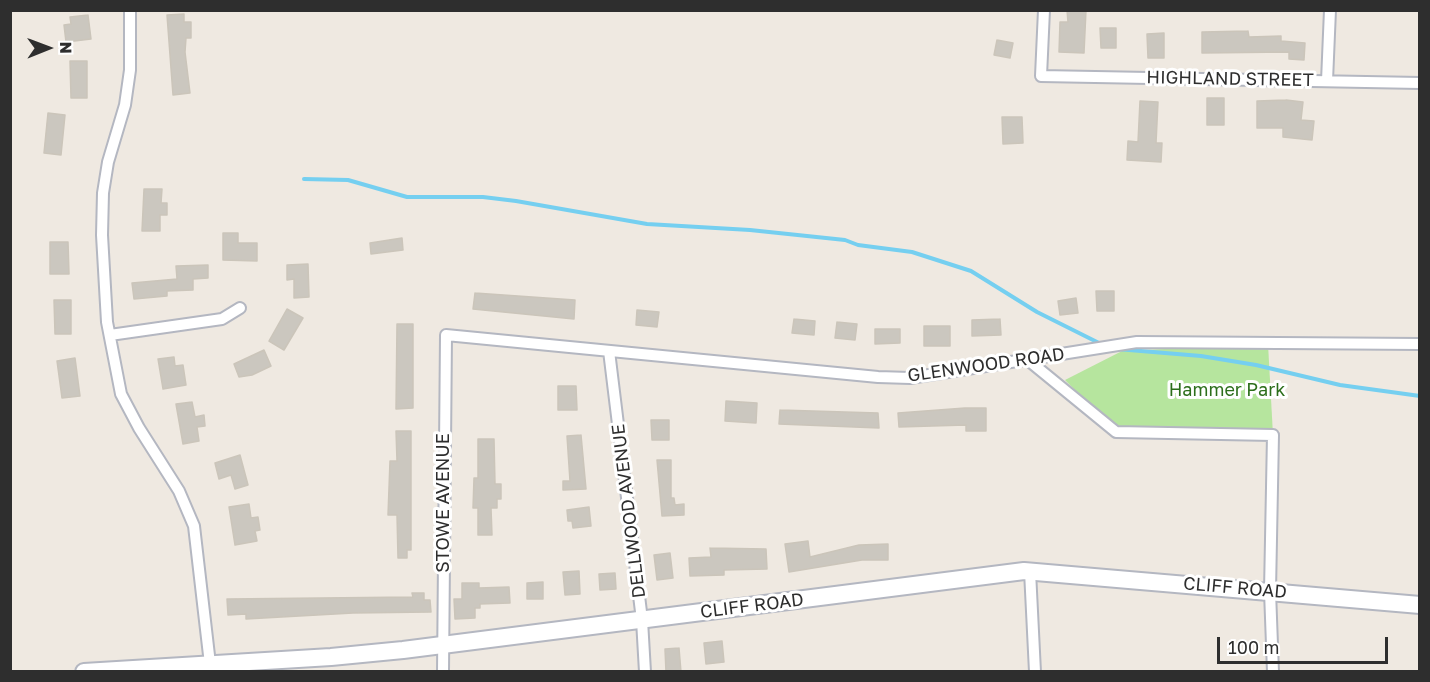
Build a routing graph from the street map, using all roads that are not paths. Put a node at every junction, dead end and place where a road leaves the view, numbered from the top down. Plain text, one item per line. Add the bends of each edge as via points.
1 (130, 10) edge
2 (1044, 10) edge
3 (1330, 10) edge
4 (1327, 81) junction
5 (1419, 83) edge
6 (240, 308) dead end
7 (110, 335) junction
8 (446, 335) joint
9 (1419, 344) edge
10 (609, 351) junction
11 (1028, 360) junction
12 (1030, 571) junction
13 (1270, 591) junction
14 (1419, 605) edge
15 (642, 620) junction
16 (442, 645) junction
17 (210, 664) junction
18 (84, 672) edge
19 (443, 672) edge
20 (645, 672) edge
21 (1035, 672) edge
22 (1273, 672) edge

1 - 7 street via 130,70 125,105 103,193 102,235
2 - 4 street, HIGHLAND STREET via 1041,76
3 - 4 street
4 - 5 street, HIGHLAND STREET
6 - 7 street via 222,318
7 - 17 street via 121,394 179,491 194,526
8 - 10 street, GLENWOOD ROAD
8 - 16 street, STOWE AVENUE
9 - 11 street, GLENWOOD ROAD via 1137,342
10 - 11 street, GLENWOOD ROAD via 878,377 933,376
10 - 15 street, DELLWOOD AVENUE
11 - 13 street via 1116,432 1273,435
12 - 13 street, CLIFF ROAD
12 - 15 street, CLIFF ROAD
12 - 21 street
13 - 14 street, CLIFF ROAD
13 - 22 street
15 - 16 street, CLIFF ROAD
15 - 20 street, DELLWOOD AVENUE
16 - 17 street, CLIFF ROAD
16 - 19 street, STOWE AVENUE
17 - 18 street, CLIFF ROAD

